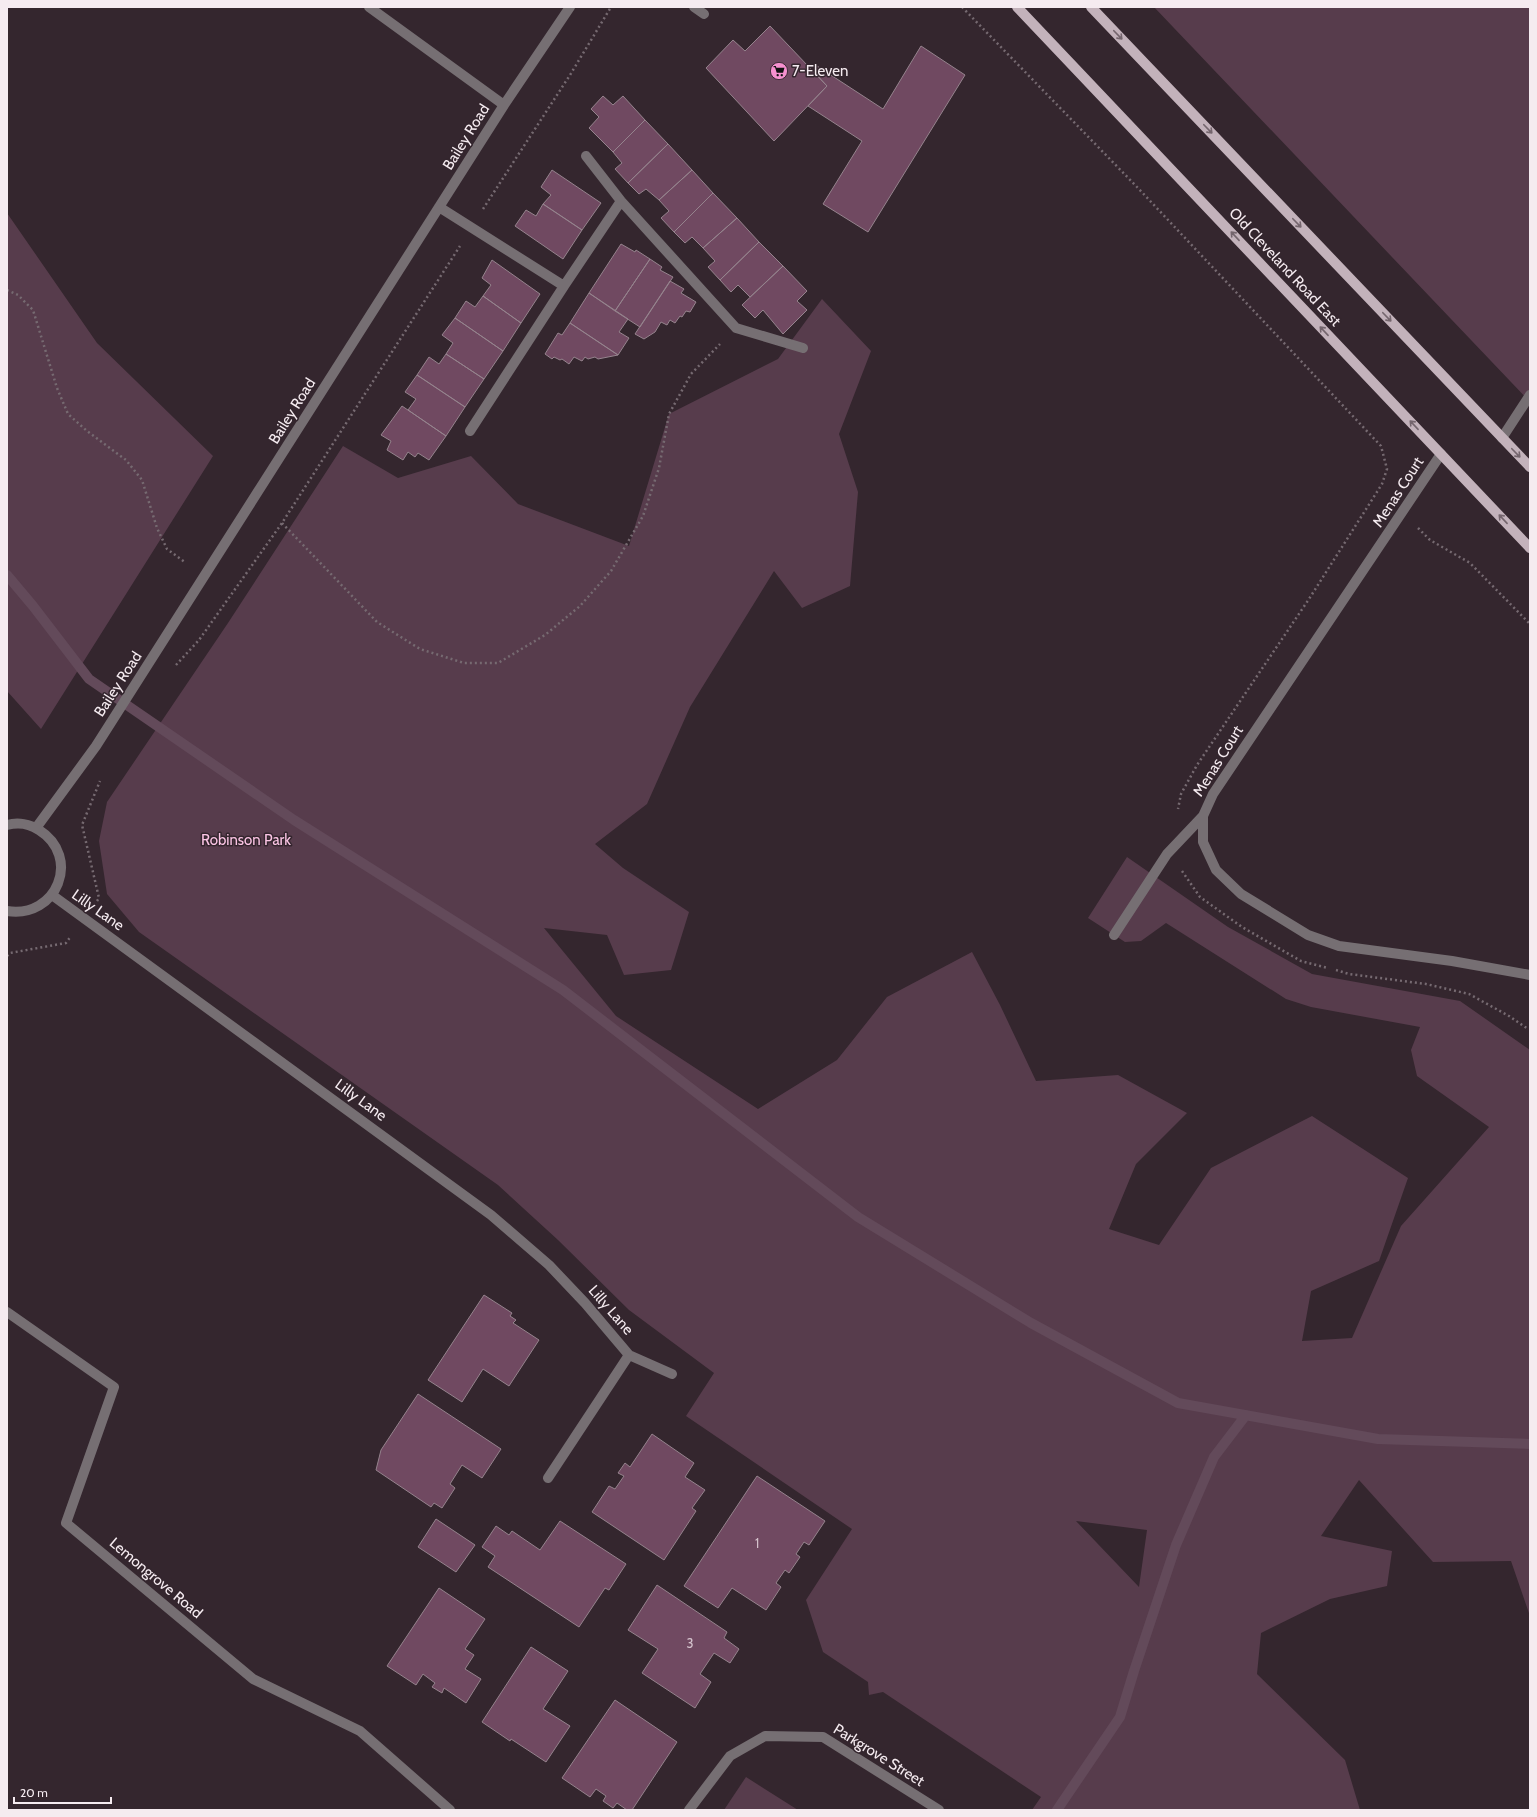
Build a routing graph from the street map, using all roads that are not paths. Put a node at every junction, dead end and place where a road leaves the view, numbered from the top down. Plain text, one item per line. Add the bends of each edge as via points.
1 (369, 7) edge
2 (570, 7) edge
3 (694, 7) edge
4 (1017, 7) edge
5 (1091, 7) edge
6 (704, 14) dead end
7 (504, 105) junction
8 (586, 156) dead end
9 (621, 201) junction
10 (439, 207) junction
11 (564, 286) junction
12 (803, 348) dead end
13 (1530, 395) edge
14 (470, 431) dead end
15 (1502, 438) junction
16 (1441, 454) junction
17 (1530, 467) edge
18 (1530, 548) edge
19 (1203, 816) junction
20 (7, 826) edge
21 (36, 828) junction
22 (52, 896) junction
23 (7, 911) edge
24 (1114, 935) dead end
25 (1530, 975) edge
26 (7, 1312) edge
27 (629, 1355) junction
28 (672, 1374) dead end
29 (548, 1478) dead end
30 (937, 1808) edge
31 (450, 1810) edge
32 (689, 1810) edge

1 - 7 street
2 - 7 street, Bailey Road
3 - 6 street
16 -> 4 main road, Old Cleveland Road East
5 -> 15 main road
7 - 10 street, Bailey Road
8 - 9 street
9 - 11 street
9 - 12 street via 736,328
10 - 11 street
10 - 21 street, Bailey Road via 96,746
11 - 14 street
13 - 15 street
15 -> 17 main road
18 -> 16 main road, Old Cleveland Road East
16 - 19 street, Menas Court via 1234,762 1213,794
19 - 24 street via 1167,854
19 - 25 street, Menas Court via 1203,842 1216,870 1240,894 1308,934 1339,946 1452,961
20 - 21 street via 24,824
21 - 22 street via 47,835 60,858 61,871
22 - 23 street via 42,905 29,911
22 - 27 street, Lilly Lane via 491,1215 549,1265
26 - 31 street, Lemongrove Road via 114,1387 66,1523 253,1679 360,1731
27 - 28 street, Lilly Lane
27 - 29 street, Lilly Lane
30 - 32 street, Parkgrove Street via 823,1737 765,1736 730,1756

